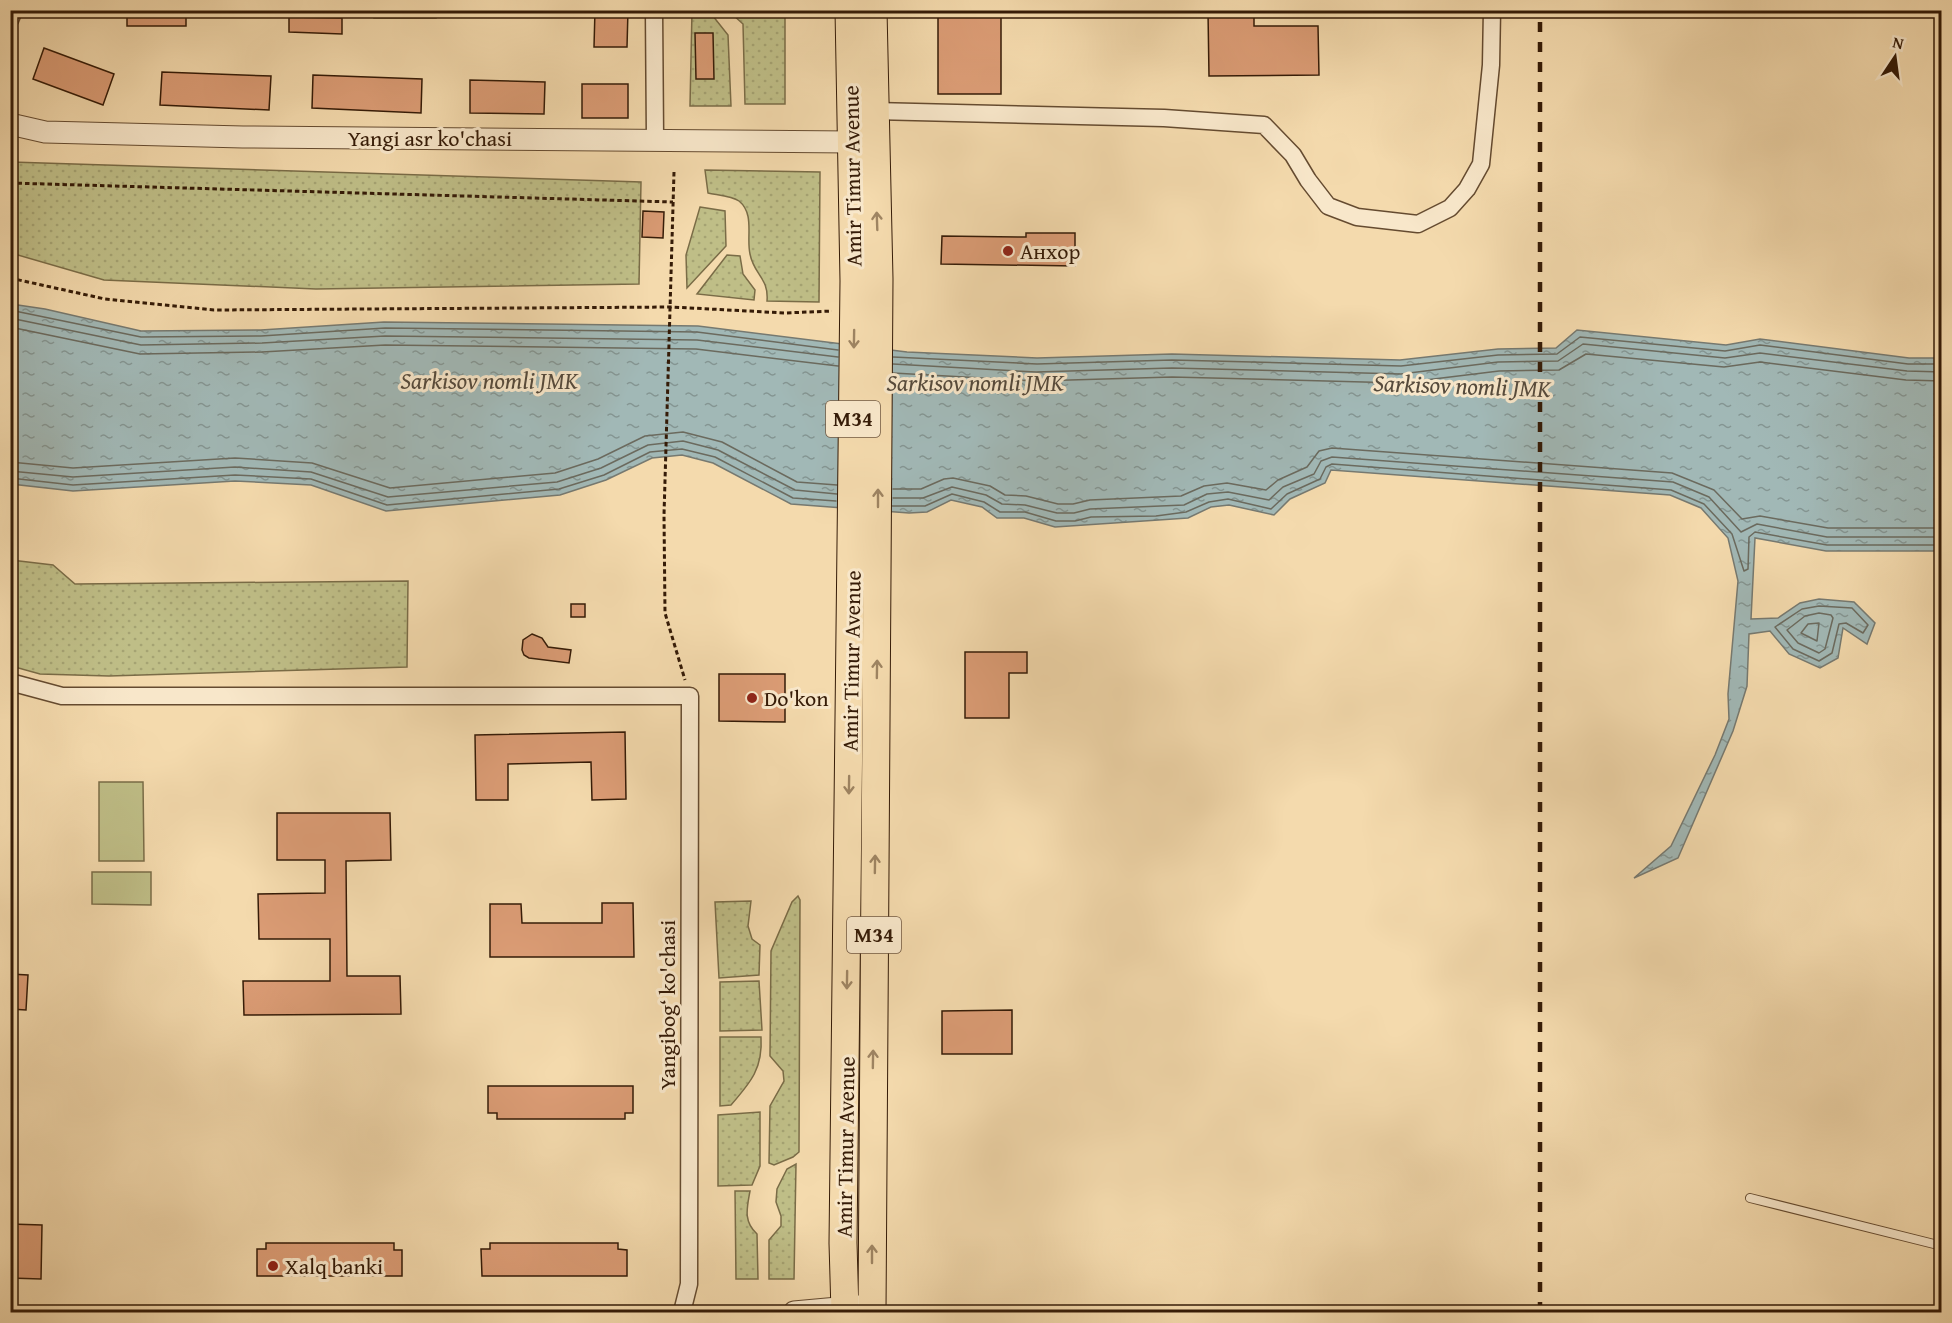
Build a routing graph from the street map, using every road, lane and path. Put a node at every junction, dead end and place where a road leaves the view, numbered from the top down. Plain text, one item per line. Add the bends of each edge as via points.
1 (14, 10) edge
2 (654, 10) edge
3 (849, 10) edge
4 (873, 10) edge
5 (1492, 10) edge
6 (10, 20) edge
7 (874, 111) junction
8 (10, 124) edge
9 (655, 139) junction
10 (851, 142) junction
11 (674, 172) dead end
12 (10, 183) edge
13 (673, 202) junction
14 (10, 278) edge
15 (867, 280) junction
16 (832, 300) dead end
17 (672, 307) junction
18 (865, 558) junction
19 (10, 682) edge
20 (690, 696) junction
21 (1750, 1198) dead end
22 (1941, 1246) edge
23 (872, 1308) edge
24 (845, 1310) edge
25 (682, 1312) edge
26 (804, 1312) edge

1 - 6 street
2 - 9 street
3 - 10 highway, Amir Timur Avenue / M34
4 - 7 highway, Amir Timur Avenue / M34
5 - 7 street via 1481,164 1450,208 1418,224 1357,217 1328,206 1293,155 1264,125 1164,118
15 -> 7 highway, Amir Timur Avenue / M34
8 - 9 street, Yangi asr ko'chasi via 45,132 80,133
9 - 10 street, Yangi asr ko'chasi
10 - 15 highway, Amir Timur Avenue / M34
11 - 13 path
12 - 13 path
13 - 17 path
14 - 17 path via 105,299 214,310
15 - 18 highway, Amir Timur Avenue / M34
16 - 17 path via 832,312
17 - 20 path via 664,515 665,613
23 -> 18 highway, Amir Timur Avenue / M34
18 -> 24 highway, Amir Timur Avenue / M34
19 - 20 street via 62,696
20 - 25 street, Yangibog‘ ko'chasi via 689,1284
21 - 22 lane
23 - 24 street
24 - 26 street

